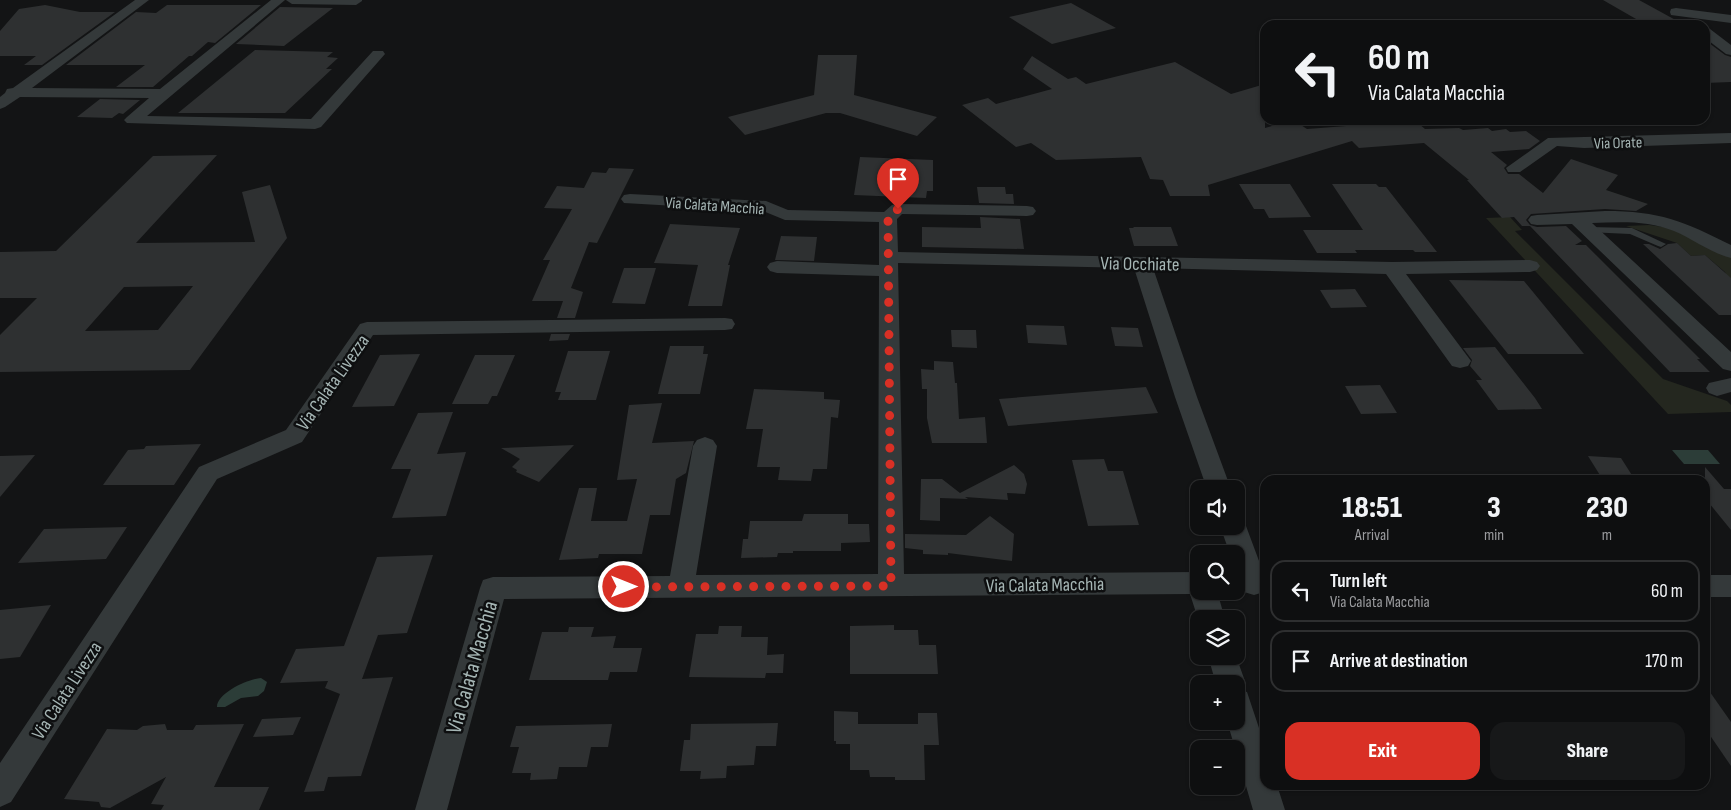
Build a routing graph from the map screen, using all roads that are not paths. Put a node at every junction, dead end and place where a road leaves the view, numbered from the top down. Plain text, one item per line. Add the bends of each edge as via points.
1 (143, 0) edge
2 (279, 0) edge
3 (292, 0) edge
4 (356, 1) edge
5 (1731, 19) edge
6 (1688, 20) edge
7 (1710, 36) edge
8 (1731, 51) edge
9 (378, 54) dead end
10 (8, 92) edge
11 (164, 94) junction
12 (0, 104) edge
13 (1731, 138) edge
14 (1514, 168) dead end
15 (630, 200) dead end
16 (1027, 211) dead end
17 (888, 217) junction
18 (1537, 220) dead end
19 (1584, 225) junction
20 (1662, 244) dead end
21 (1731, 252) edge
22 (1142, 263) junction
23 (888, 264) junction
24 (1530, 266) dead end
25 (777, 267) dead end
26 (1392, 268) junction
27 (725, 324) dead end
28 (1460, 361) dead end
29 (1731, 364) edge
30 (705, 446) dead end
31 (1216, 480) edge
32 (1236, 535) edge
33 (1190, 583) edge
34 (1252, 584) edge
35 (891, 586) junction
36 (1710, 586) edge
37 (1731, 586) edge
38 (681, 587) junction
39 (1245, 730) edge
40 (1260, 781) edge
41 (1263, 790) edge
42 (0, 791) edge
43 (431, 810) edge
44 (1269, 810) edge

1 - 10 street
2 - 11 street
3 - 4 street
5 - 6 street via 1676,12
7 - 8 street
9 - 11 street via 314,124 132,120
10 - 11 street
10 - 12 street
13 - 14 street, Via Orate via 1584,143 1554,141
15 - 17 street, Via Calata Macchia via 766,206 785,216
16 - 17 street, Via Calata Macchia via 898,209
17 - 23 street
18 - 19 street
19 - 20 lane via 1632,231
19 - 21 street via 1652,219 1672,224
19 - 29 street
22 - 23 street, Via Occhiate
22 - 26 street, Via Occhiate
22 - 31 street
23 - 25 street
23 - 35 street
24 - 26 street, Via Occhiate
26 - 28 street
27 - 42 street, Via Calata Livezza via 367,329 294,436 208,474
30 - 38 street
32 - 34 street
33 - 35 street, Via Calata Macchia
35 - 38 street, Via Calata Macchia
36 - 37 street
38 - 43 street, Via Calata Macchia via 493,588
39 - 40 street
41 - 44 street

